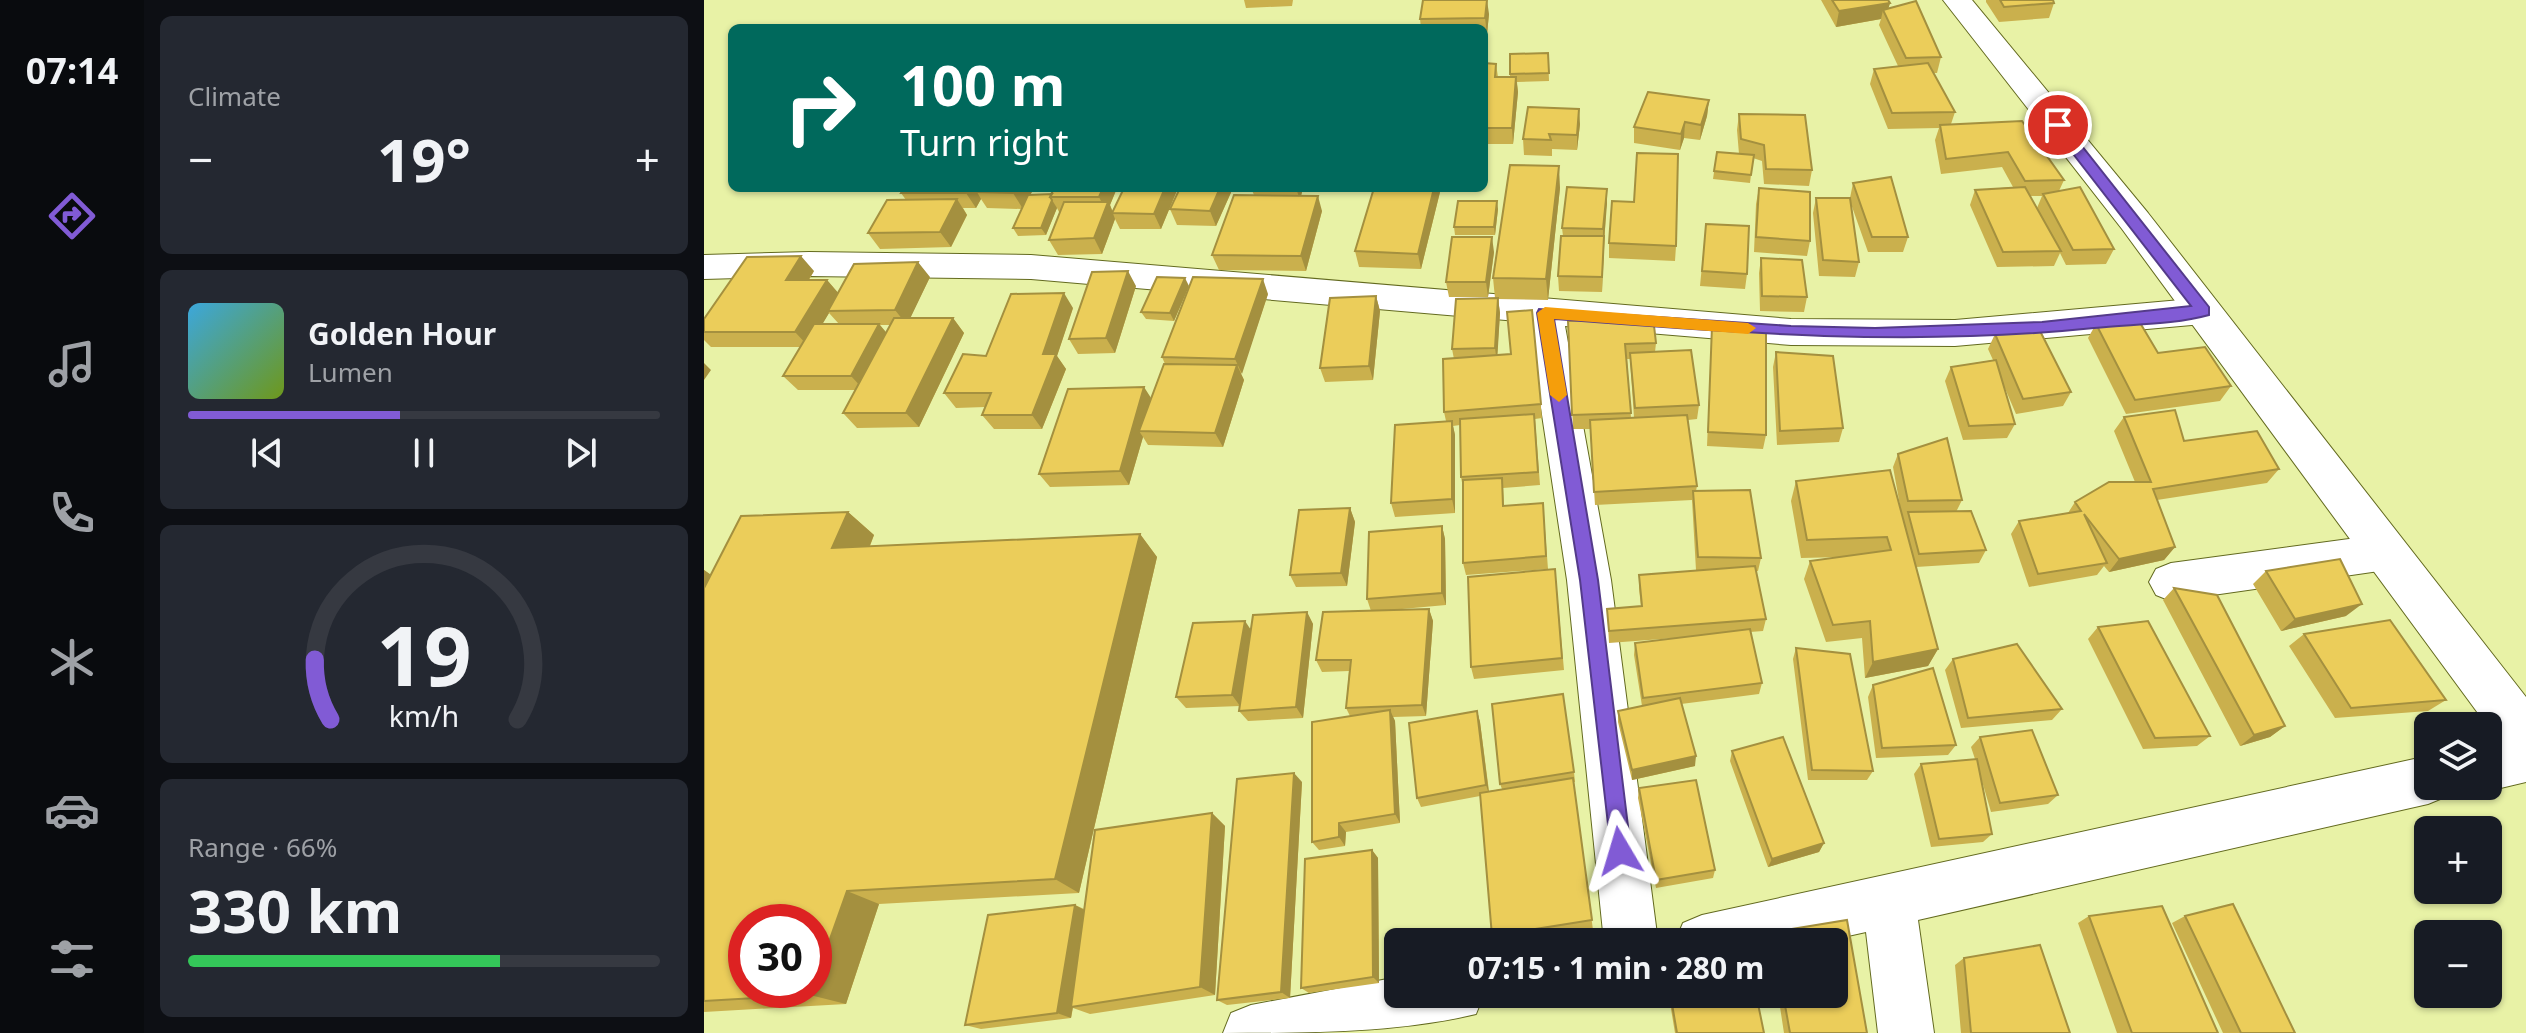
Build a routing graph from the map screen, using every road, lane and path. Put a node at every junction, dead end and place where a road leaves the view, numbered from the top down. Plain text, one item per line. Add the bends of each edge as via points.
1 (1957, 0) edge
2 (704, 267) edge
3 (2203, 311) junction
4 (1545, 313) junction
5 (2386, 552) junction
6 (2171, 582) dead end
7 (2526, 737) edge
8 (2526, 759) edge
9 (2502, 764) edge
10 (2414, 783) edge
11 (1888, 898) junction
12 (1629, 928) edge
13 (1761, 928) edge
14 (1384, 1008) edge
15 (1251, 1033) edge
16 (1906, 1033) edge

1 - 3 main road
2 - 4 street via 1047,268
3 - 4 street via 2042,328 1875,334
3 - 5 main road
4 - 12 street via 1589,580
5 - 6 street
5 - 7 main road
8 - 9 street
10 - 11 street
11 - 13 street
11 - 16 street
14 - 15 street

